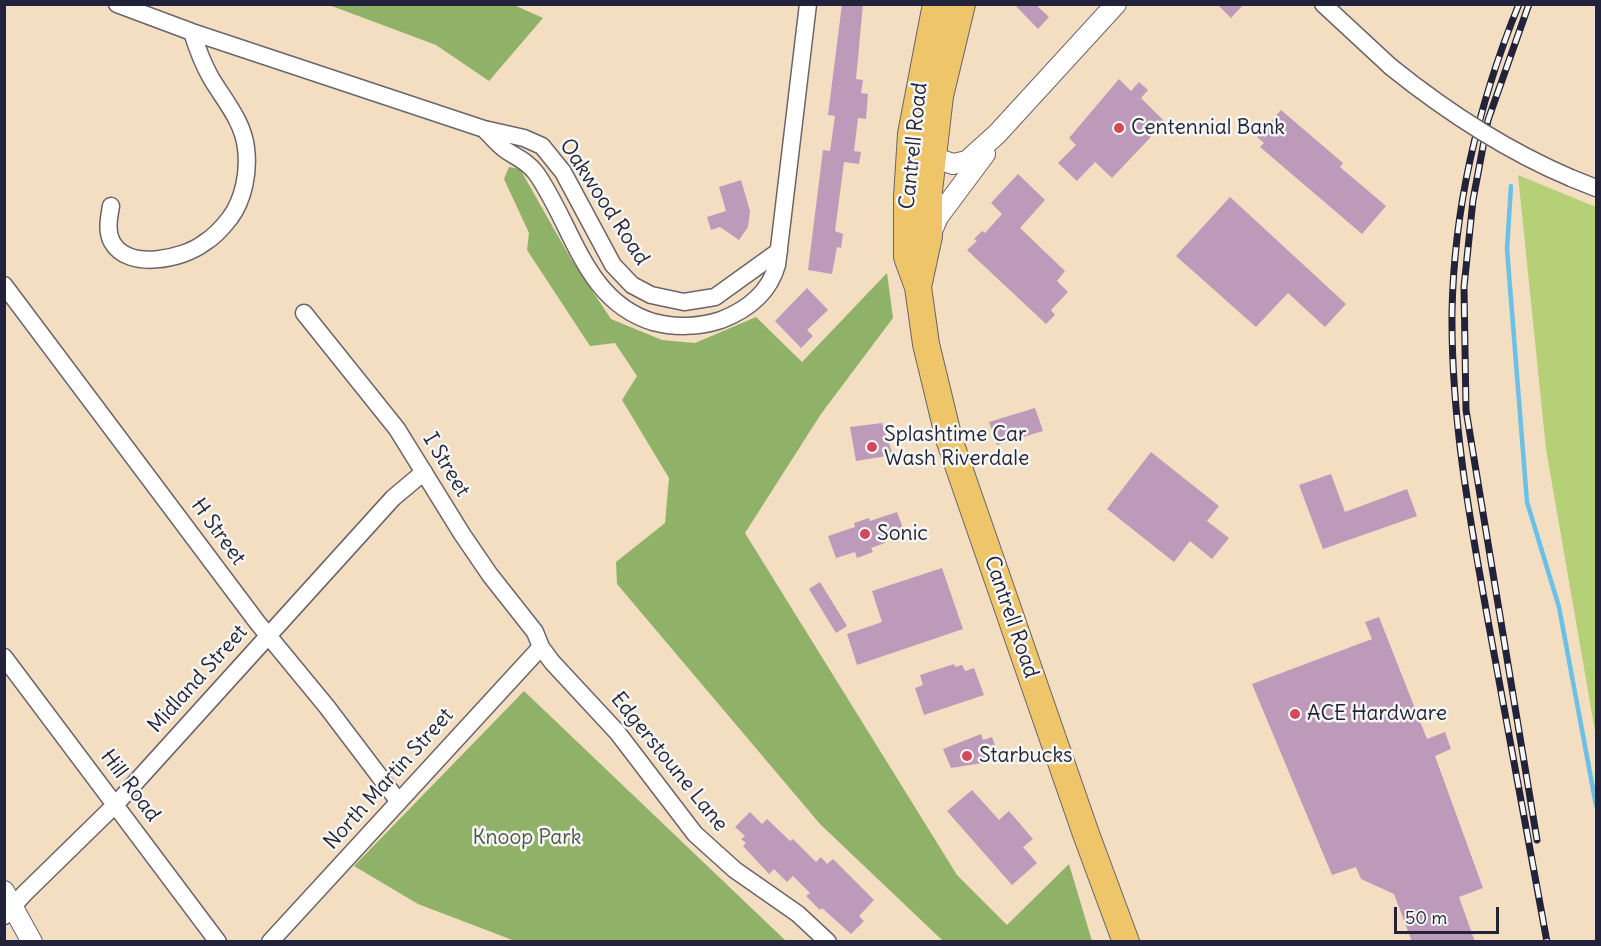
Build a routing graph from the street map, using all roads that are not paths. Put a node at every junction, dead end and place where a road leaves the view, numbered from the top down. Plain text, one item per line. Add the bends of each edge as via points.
1 (117, 4) edge
2 (808, 4) edge
3 (936, 4) edge
4 (962, 4) edge
5 (1116, 4) edge
6 (1323, 4) edge
7 (192, 32) junction
8 (483, 129) junction
9 (997, 134) junction
10 (932, 157) junction
11 (1596, 188) edge
12 (111, 206) dead end
13 (929, 236) junction
14 (779, 251) junction
15 (4, 285) edge
16 (918, 287) junction
17 (304, 313) dead end
18 (424, 472) junction
19 (269, 634) junction
20 (541, 647) junction
21 (4, 657) edge
22 (399, 802) junction
23 (116, 804) junction
24 (7, 904) edge
25 (32, 942) edge
26 (218, 942) edge
27 (270, 942) edge
28 (828, 942) edge
29 (1126, 942) edge

1 - 7 street, Oakwood Road
2 - 14 street, Oakwood Road
3 - 16 main road, Cantrell Road via 910,134 906,241 907,257
4 - 10 main road, Cantrell Road via 940,96
5 - 9 street
6 - 11 street, bridge via 1428,97 1526,158
7 - 8 street, Oakwood Road
7 - 12 street via 211,78 243,135 246,175 236,208 230,219 203,244 178,255 148,259 128,256 113,242 108,223
8 - 14 street, Oakwood Road via 542,146 563,172 613,265 632,285 651,295 684,302 715,297
8 - 14 street, Oakwood Road via 536,173 599,286 613,300 644,319 678,326 704,325 729,317 757,299 768,286
9 - 10 street via 967,161 953,164
9 - 13 street via 938,217
10 - 13 main road, Cantrell Road
13 - 16 main road, Cantrell Road
15 - 19 street, H Street
16 - 29 main road, Cantrell Road via 926,344 949,439
17 - 18 street, I Street via 397,429
18 - 19 street, Midland Street via 393,498
18 - 20 street, I Street via 490,575 535,632
19 - 22 street, H Street
19 - 23 street, Midland Street
20 - 22 street, North Martin Street
20 - 28 street, Edgerstoune Lane via 617,732 695,834
21 - 23 street, Hill Road
22 - 27 street, North Martin Street
23 - 24 street, Midland Street
23 - 26 street, Hill Road
24 - 25 street

